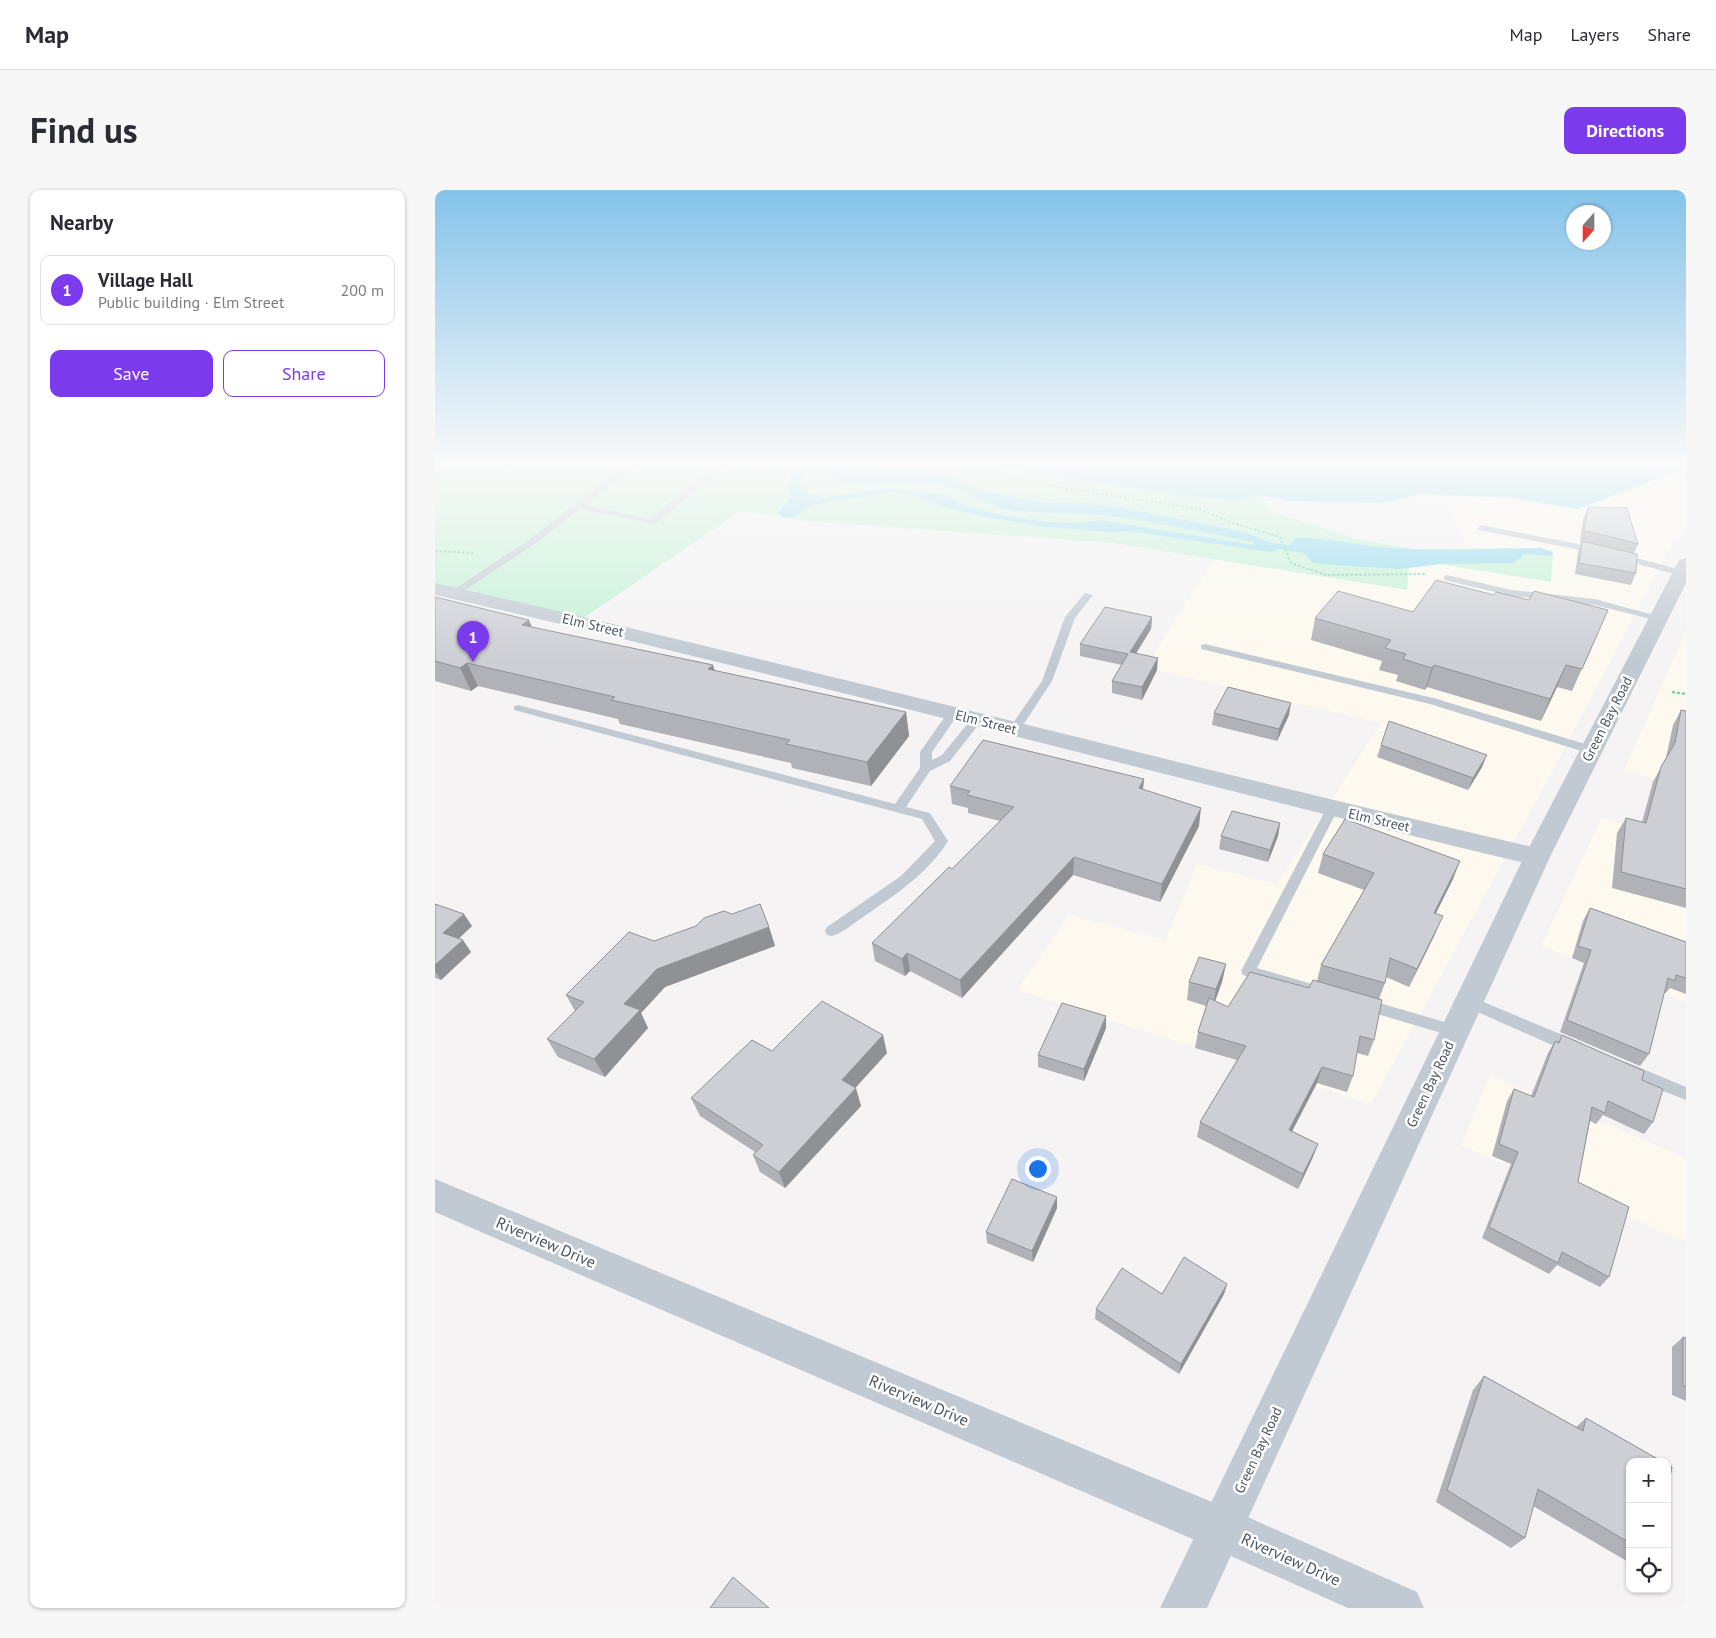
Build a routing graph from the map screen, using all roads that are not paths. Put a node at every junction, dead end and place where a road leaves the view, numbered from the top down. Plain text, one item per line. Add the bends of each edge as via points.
1 (550, 528) edge
2 (1481, 528) dead end
3 (1684, 569) edge
4 (1447, 578) road end
5 (445, 591) edge
6 (1088, 595) dead end
7 (1659, 618) junction
8 (1205, 646) dead end
9 (518, 708) dead end
10 (953, 713) junction
11 (977, 719) junction
12 (1015, 729) junction
13 (1591, 750) junction
14 (926, 768) junction
15 (899, 808) junction
16 (1332, 809) junction
17 (1537, 857) junction
18 (832, 931) dead end
19 (1322, 993) edge
20 (1349, 1001) edge
21 (1469, 1002) junction
22 (1455, 1031) junction
23 (1587, 1052) edge
24 (1614, 1064) edge
25 (1685, 1094) dead end
26 (435, 1195) edge
27 (1221, 1528) junction
28 (1183, 1608) edge
29 (1401, 1608) edge

1 - 5 lane
2 - 3 lane
3 - 7 street, Green Bay Road
4 - 7 lane via 1513,593 1595,602
5 - 10 street, Elm Street via 585,622
6 - 12 lane via 1070,617 1047,681
7 - 13 street, Green Bay Road
8 - 13 lane via 1433,702
9 - 15 lane
10 - 11 street, Elm Street
10 - 14 lane via 926,752
11 - 12 street, Elm Street
11 - 14 lane via 946,758
12 - 16 street, Elm Street
13 - 17 street, Green Bay Road
14 - 15 lane
15 - 18 lane via 927,816 942,841 912,875
16 - 17 street, Elm Street
16 - 19 lane via 1248,971
17 - 21 street, Green Bay Road
20 - 22 lane
21 - 22 street, Green Bay Road
21 - 23 lane
22 - 27 street, Green Bay Road
24 - 25 lane
26 - 27 street, Riverview Drive
27 - 28 street, Green Bay Road
27 - 29 street, Riverview Drive

